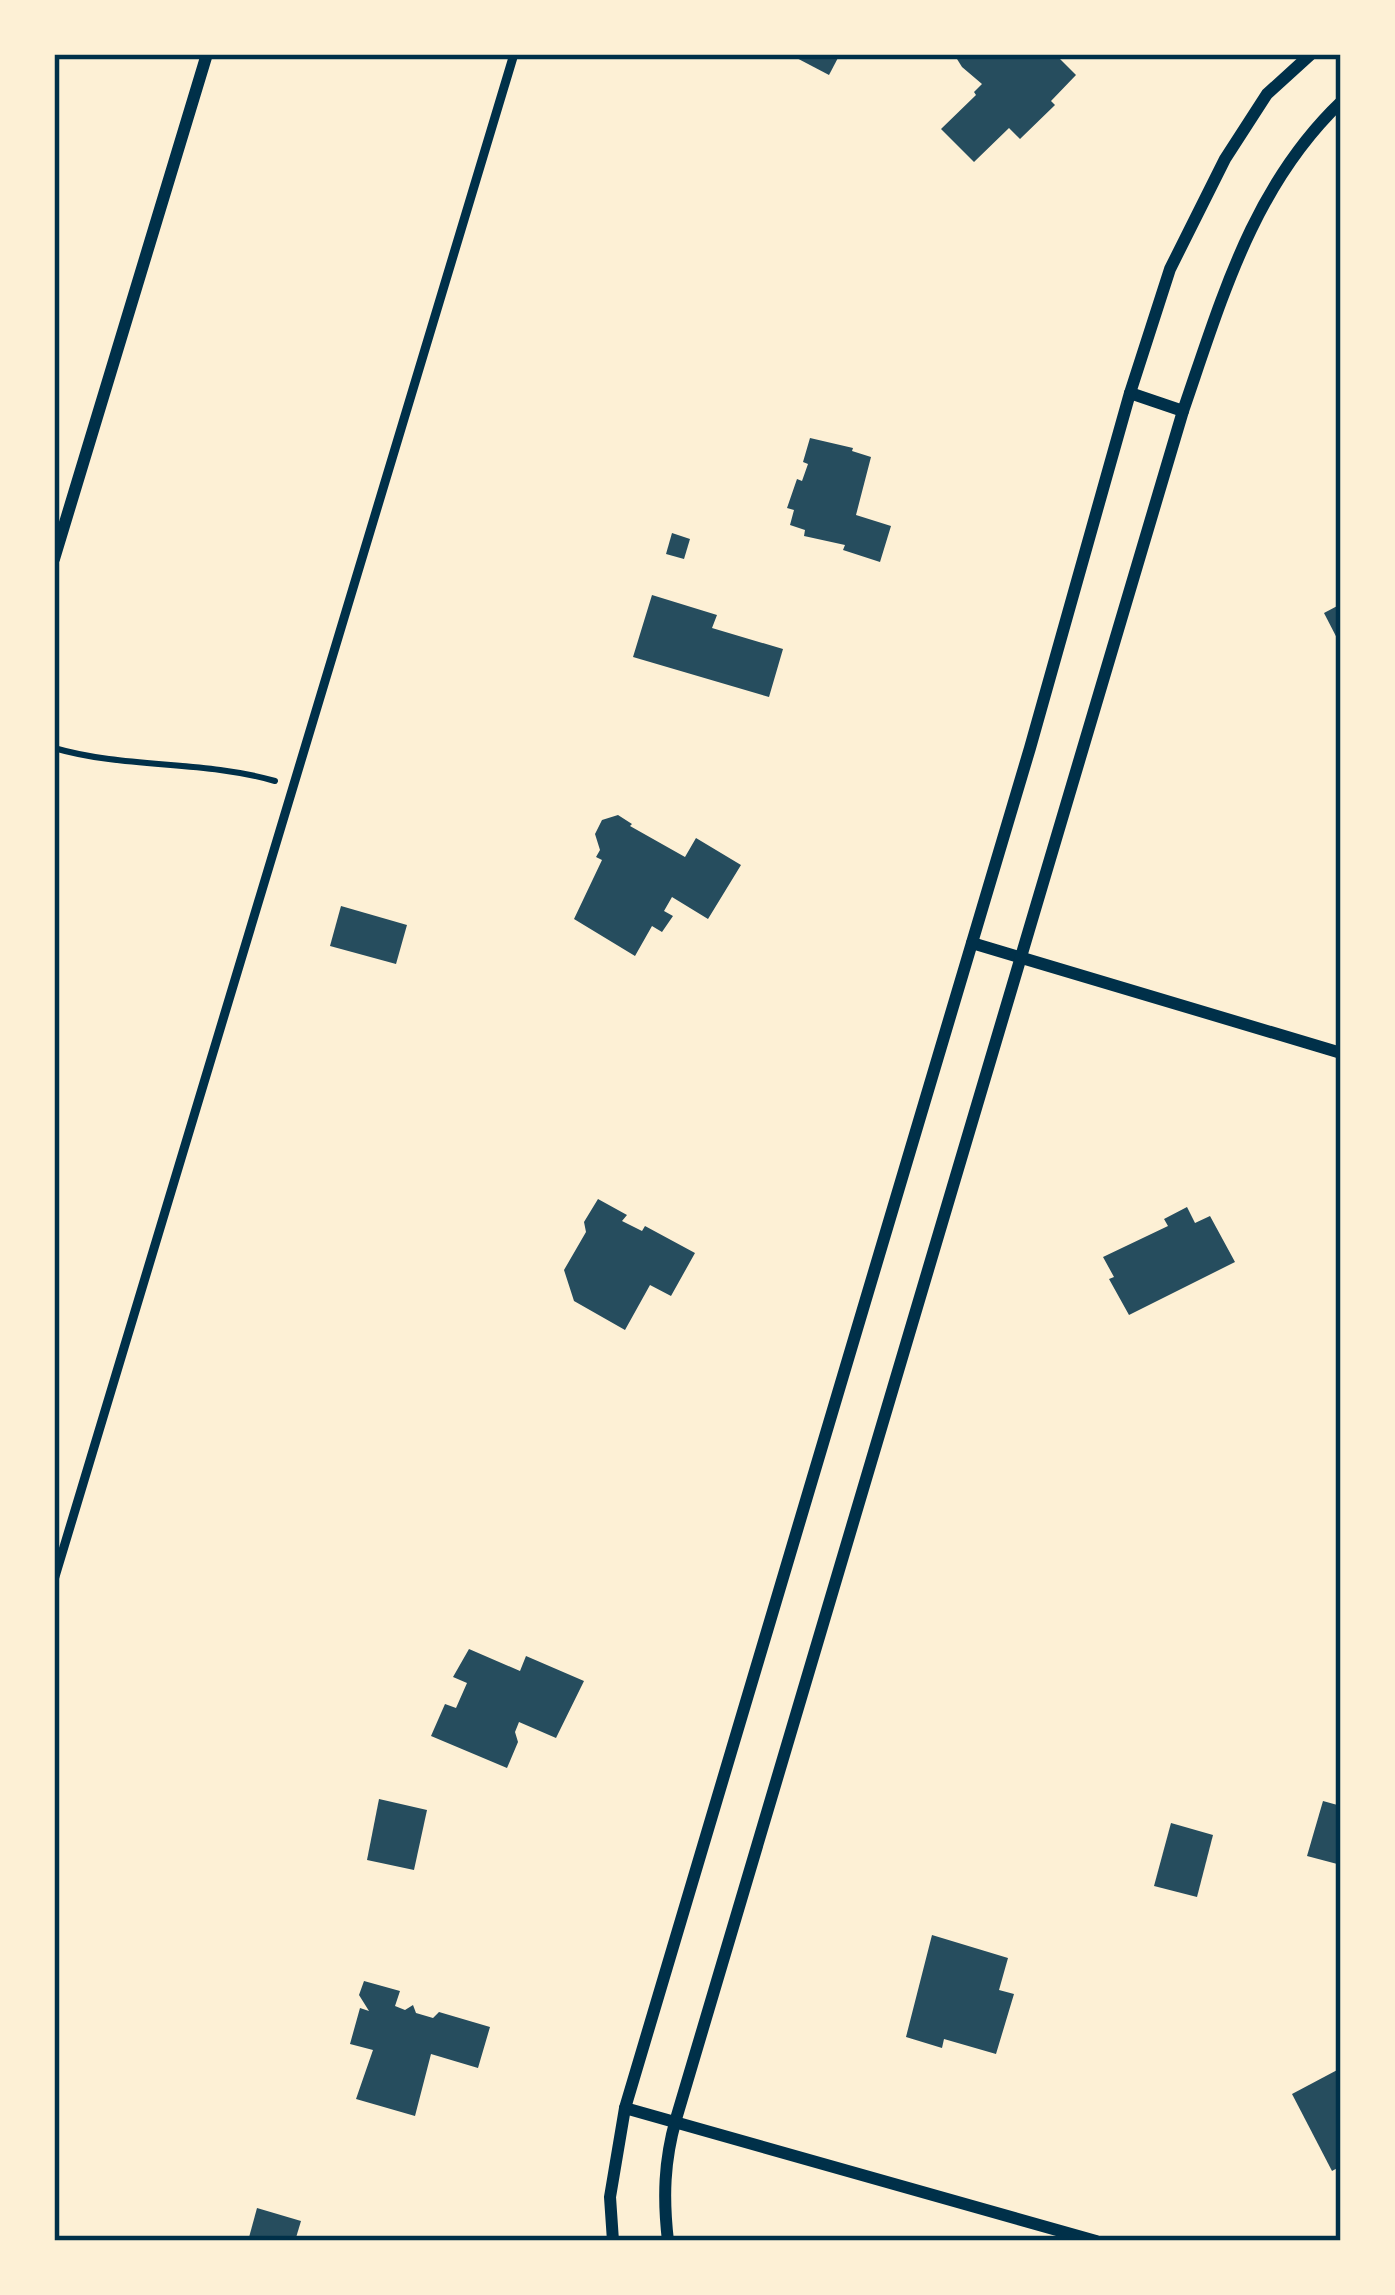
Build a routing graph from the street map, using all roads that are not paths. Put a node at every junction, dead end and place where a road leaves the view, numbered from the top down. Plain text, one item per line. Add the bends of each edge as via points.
1 (207, 54) edge
2 (514, 54) edge
3 (1311, 54) edge
4 (1341, 102) edge
5 (1130, 393) junction
6 (1184, 410) junction
7 (54, 559) edge
8 (972, 943) junction
9 (1022, 958) junction
10 (1341, 1053) edge
11 (54, 1580) edge
12 (625, 2108) junction
13 (676, 2119) junction
14 (613, 2241) edge
15 (668, 2241) edge
16 (1096, 2241) edge

1 - 7 street
2 - 11 lane
3 - 5 street via 1267,94 1225,159 1170,269
4 - 6 street via 1267,193 1238,250
5 - 6 street
5 - 8 street
6 - 9 street
8 - 9 street
8 - 12 street
9 - 10 street
9 - 13 street
12 - 13 street
12 - 14 street via 610,2197
13 - 15 street via 663,2198
13 - 16 street

